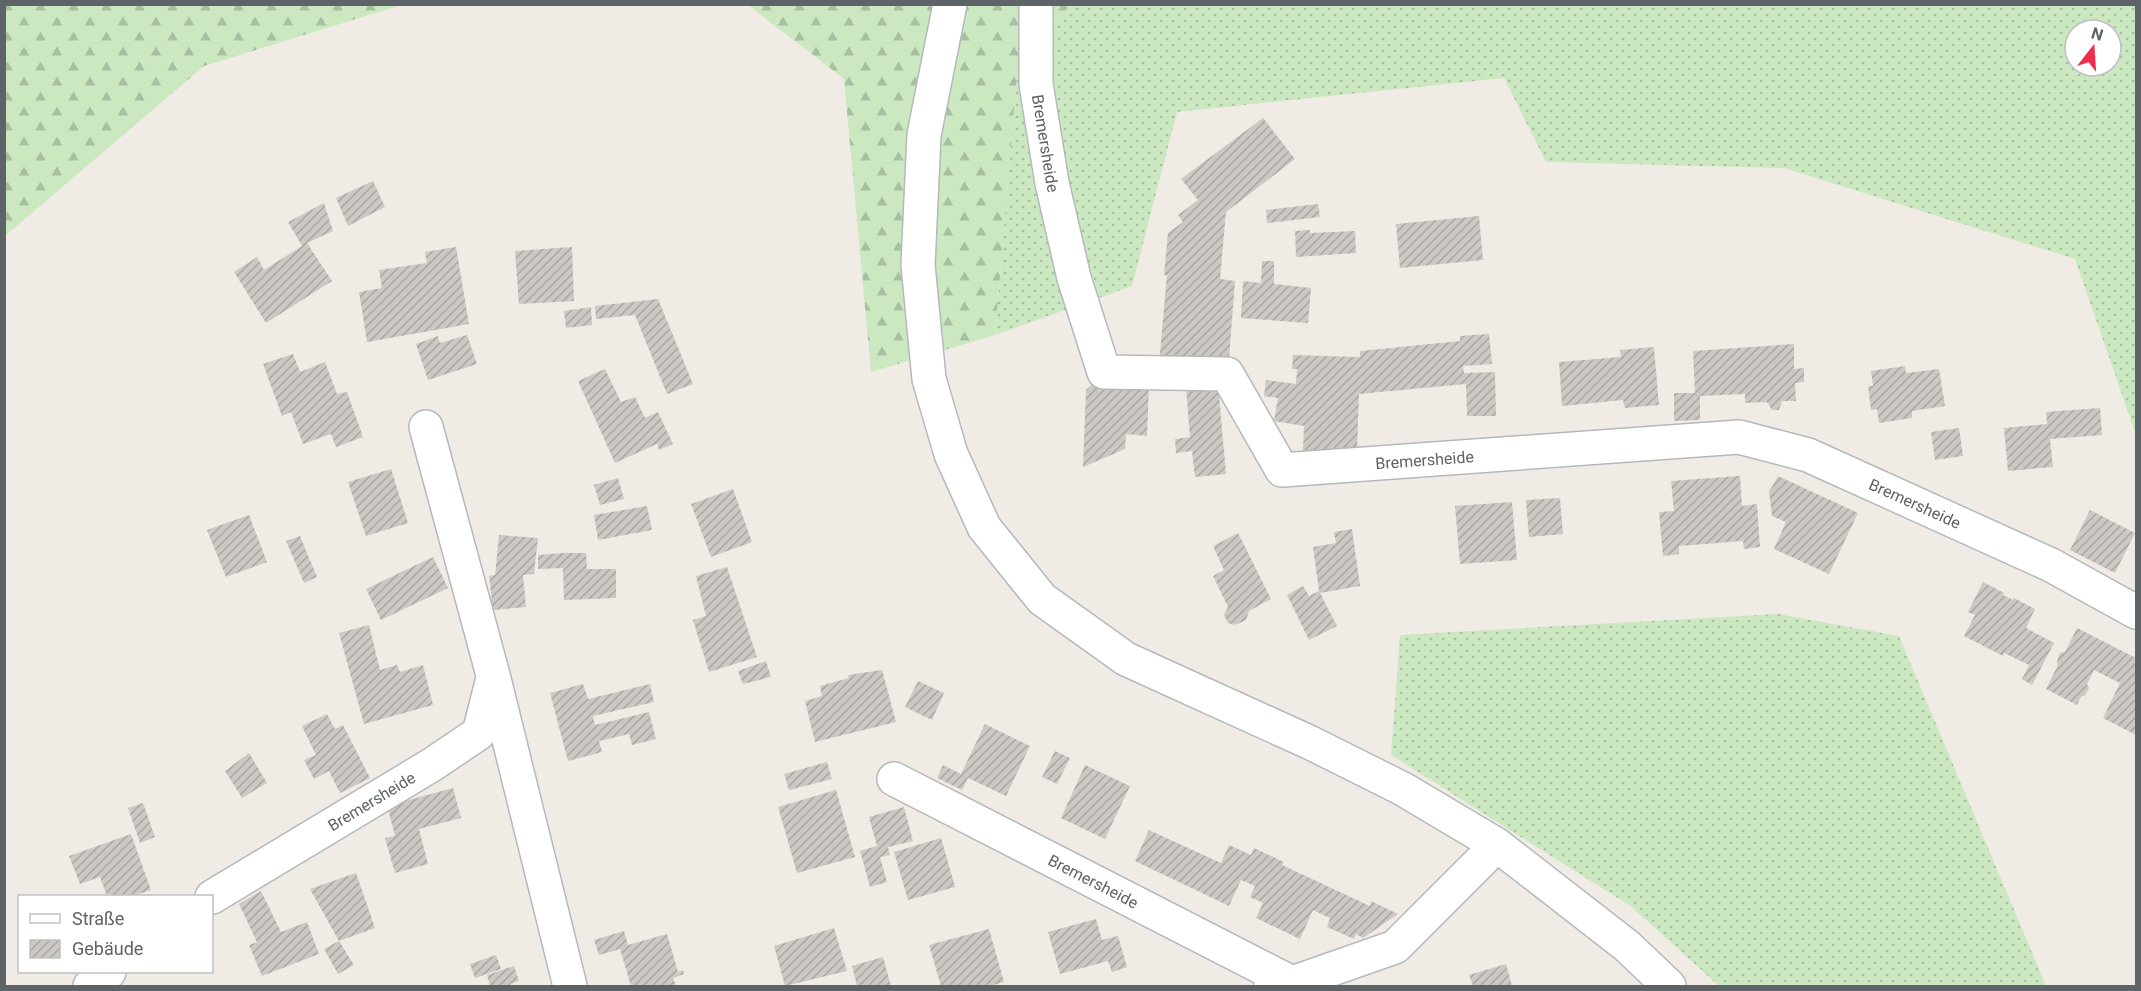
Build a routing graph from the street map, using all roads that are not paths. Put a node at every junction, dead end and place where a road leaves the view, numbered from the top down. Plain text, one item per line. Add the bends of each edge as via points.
1 (950, 4) edge
2 (1036, 4) edge
3 (426, 427) dead end
4 (2136, 612) edge
5 (494, 675) junction
6 (894, 779) dead end
7 (1497, 845) junction
8 (213, 896) edge
9 (108, 973) edge
10 (1276, 985) edge
11 (90, 987) edge
12 (570, 987) edge
13 (1669, 987) edge

1 - 7 street via 924,135 918,265 929,379 951,454 984,527 1042,599 1126,659 1342,758
2 - 4 street, Bremersheide via 1036,84 1053,183 1074,278 1104,372 1227,374 1282,470 1739,437 1808,455 2051,565
3 - 5 street, Bremersheide
5 - 8 street, Bremersheide via 479,733
5 - 12 street, Bremersheide
6 - 10 street, Bremersheide
7 - 10 street, Bremersheide via 1395,947
7 - 13 street via 1627,946
9 - 11 street

